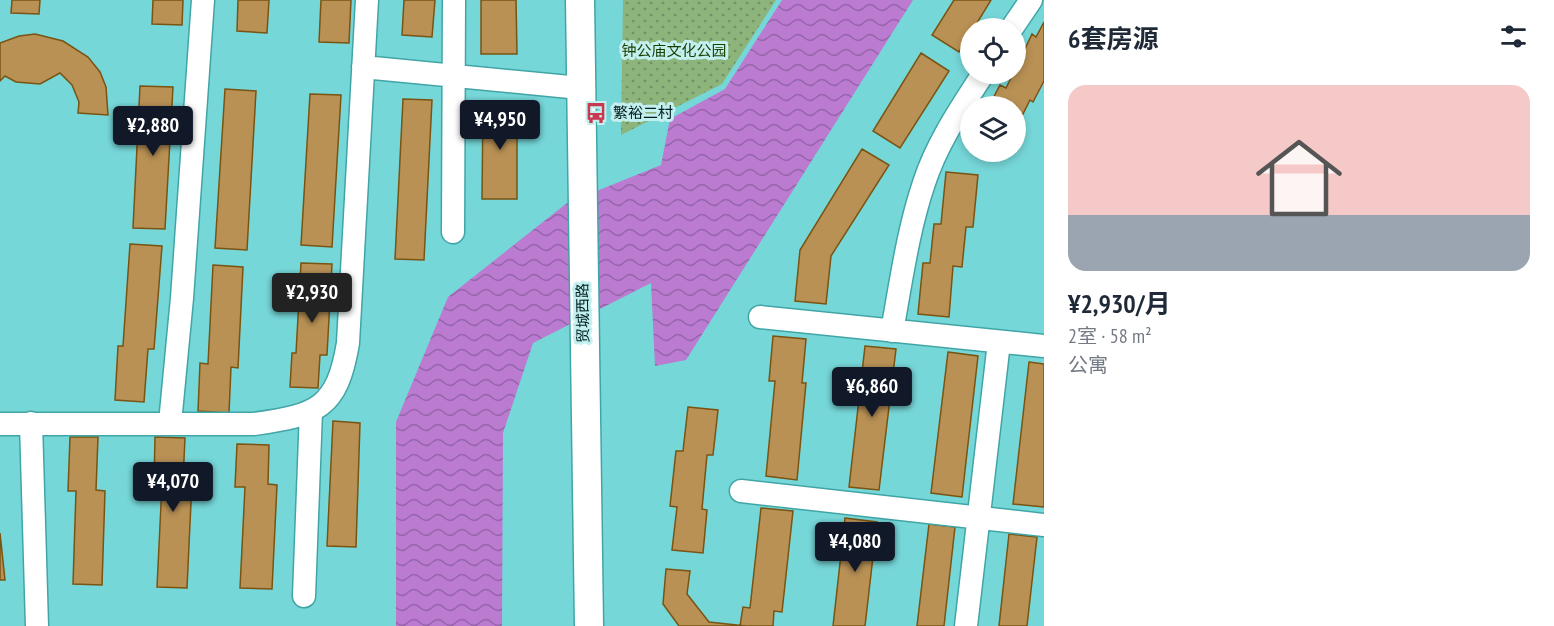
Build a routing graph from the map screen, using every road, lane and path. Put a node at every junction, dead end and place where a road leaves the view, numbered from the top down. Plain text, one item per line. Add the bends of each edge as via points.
1 (203, 0) edge
2 (367, 0) edge
3 (454, 0) edge
4 (580, 0) edge
5 (1031, 0) edge
6 (1019, 18) edge
7 (363, 67) junction
8 (455, 75) junction
9 (976, 84) edge
10 (580, 88) junction
11 (453, 232) dead end
12 (760, 317) dead end
13 (892, 331) junction
14 (999, 342) junction
15 (1044, 346) edge
16 (311, 411) junction
17 (31, 423) junction
18 (170, 423) junction
19 (0, 424) edge
20 (741, 491) dead end
21 (979, 516) junction
22 (1044, 525) edge
23 (304, 596) dead end
24 (37, 626) edge
25 (589, 626) edge
26 (966, 626) edge

1 - 18 lane
2 - 7 lane
3 - 8 lane
4 - 10 main road, 贸城西路
5 - 6 lane
7 - 8 lane
7 - 16 lane via 348,343 344,369 334,392
8 - 10 lane
8 - 11 lane
9 - 13 lane via 951,123 924,182
10 - 25 main road, 贸城西路
12 - 13 lane
13 - 14 lane
14 - 15 lane
14 - 21 lane
16 - 18 lane via 294,418 254,424
16 - 23 lane
17 - 18 lane
17 - 19 lane
17 - 24 lane
20 - 21 lane
21 - 22 lane
21 - 26 lane

